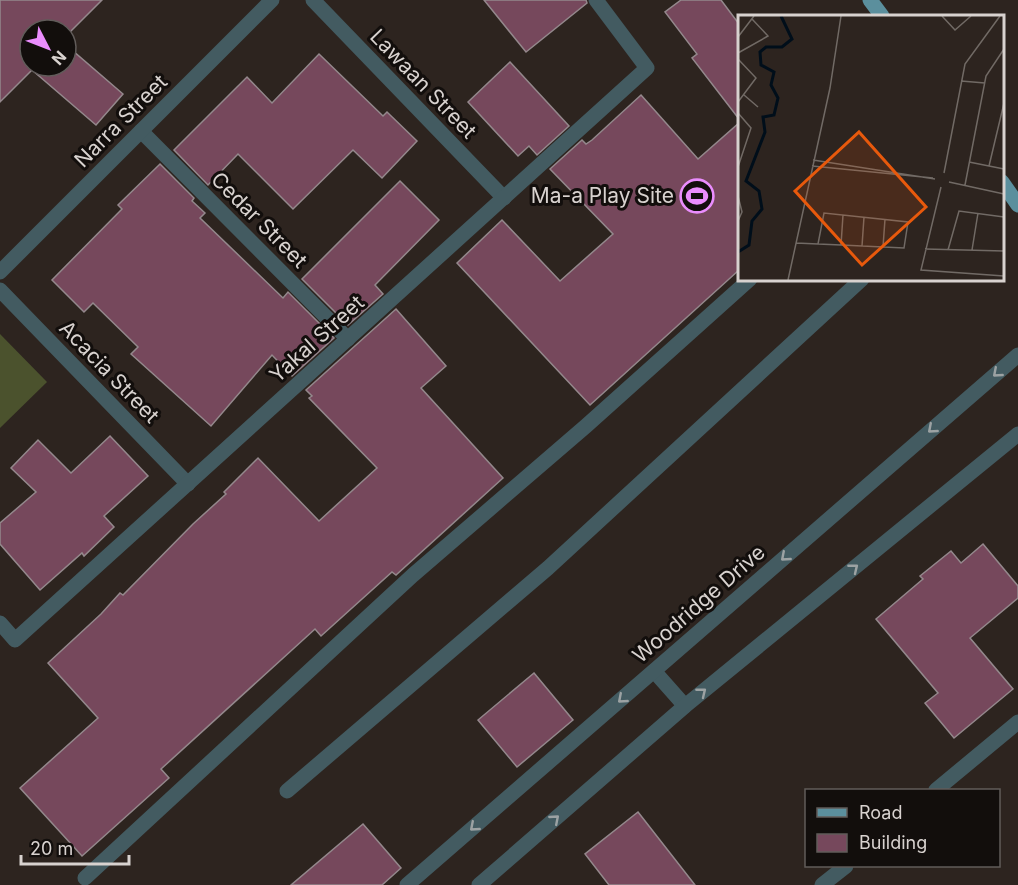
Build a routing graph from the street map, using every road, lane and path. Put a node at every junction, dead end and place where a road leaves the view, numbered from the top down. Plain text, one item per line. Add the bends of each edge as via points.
1 (272, 0) edge
2 (313, 0) edge
3 (596, 0) edge
4 (870, 0) edge
5 (881, 15) edge
6 (141, 131) junction
7 (1003, 183) edge
8 (504, 198) junction
9 (1018, 205) edge
10 (0, 272) edge
11 (749, 280) edge
12 (861, 280) edge
13 (0, 290) edge
14 (348, 339) junction
15 (1018, 355) edge
16 (1018, 434) edge
17 (188, 484) junction
18 (0, 623) edge
19 (654, 671) junction
20 (685, 706) junction
21 (1018, 722) edge
22 (937, 789) edge
23 (287, 791) dead end
24 (845, 867) edge
25 (85, 878) dead end
26 (407, 885) edge
27 (479, 885) edge
28 (822, 885) edge

1 - 6 street, Narra Street
2 - 8 street, Lawaan Street
3 - 8 street, Yakal Street via 647,68
4 - 5 main road
6 - 10 street, Narra Street
6 - 14 street, Cedar Street
7 - 9 main road
8 - 14 street, Yakal Street
11 - 25 street via 413,575
12 - 23 street via 548,568
13 - 17 street, Acacia Street
14 - 17 street, Yakal Street
15 -> 19 street, Woodridge Drive
20 -> 16 street
17 - 18 street, Yakal Street via 15,640
19 - 20 street
19 -> 26 street, Woodridge Drive
27 -> 20 street
21 - 22 street
24 - 28 street

